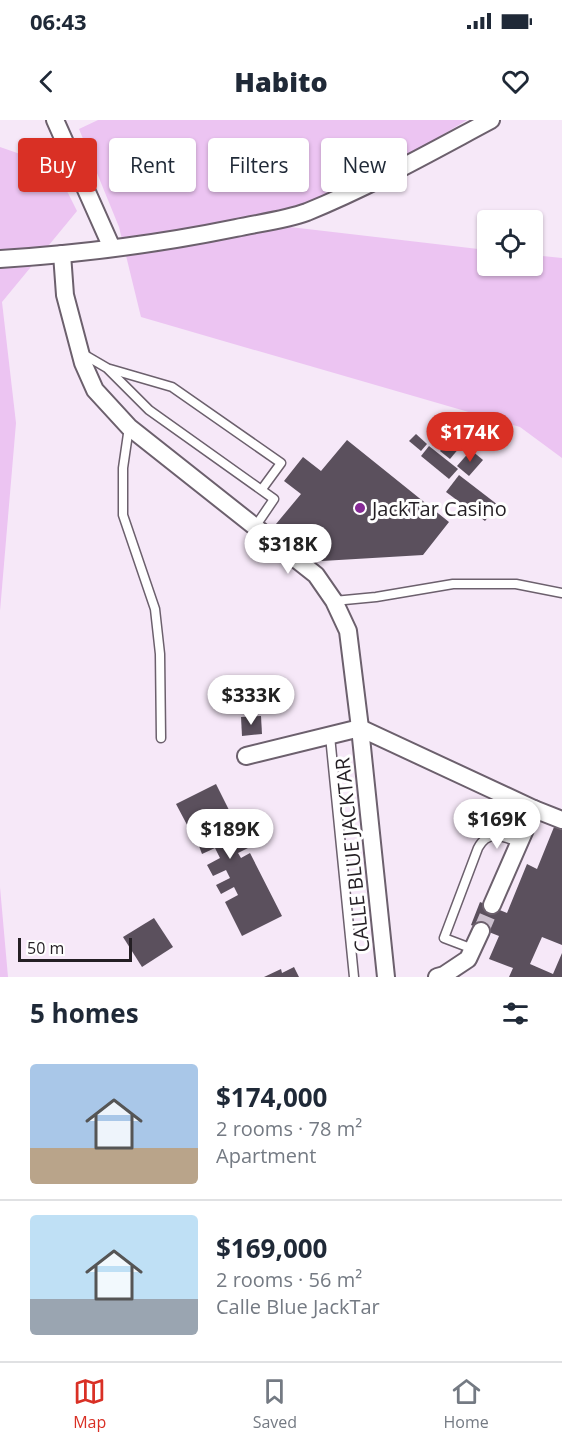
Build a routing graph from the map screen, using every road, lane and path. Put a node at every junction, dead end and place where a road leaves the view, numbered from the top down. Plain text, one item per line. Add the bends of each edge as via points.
1 (55, 120) edge
2 (491, 120) edge
3 (112, 248) junction
4 (62, 254) junction
5 (0, 259) edge
6 (80, 352) junction
7 (107, 368) junction
8 (129, 427) junction
9 (262, 489) junction
10 (255, 528) junction
11 (562, 593) edge
12 (334, 601) junction
13 (360, 728) junction
14 (330, 736) junction
15 (161, 738) dead end
16 (246, 756) dead end
17 (534, 808) junction
18 (562, 820) edge
19 (520, 843) junction
20 (492, 905) tunnel mouth
21 (481, 931) tunnel mouth
22 (473, 949) junction
23 (354, 977) edge
24 (386, 977) edge
25 (437, 977) edge

1 - 3 street
2 - 3 street via 389,175 306,212 195,237
3 - 4 street
4 - 5 street
4 - 6 street, CALLE BLUE JACKTAR via 65,295
6 - 7 lane
6 - 8 street, CALLE BLUE JACKTAR via 95,390
7 - 9 lane via 149,410
7 - 9 lane via 172,387 281,463
8 - 10 street, CALLE BLUE JACKTAR
8 - 15 lane via 123,468 123,515 156,609
9 - 10 lane via 274,499
10 - 12 street, CALLE BLUE JACKTAR via 316,575
11 - 12 lane via 516,584 453,584
12 - 13 street, CALLE BLUE JACKTAR via 348,631
13 - 14 street
13 - 17 street, CALLE BLUE JACKTAR
13 - 24 street, CALLE BLUE JACKTAR
14 - 16 street
14 - 23 lane
17 - 18 street, CALLE BLUE JACKTAR
17 - 19 street
19 - 20 street
19 - 22 lane via 490,835 478,848 444,938
21 - 22 street
22 - 25 street via 468,959

